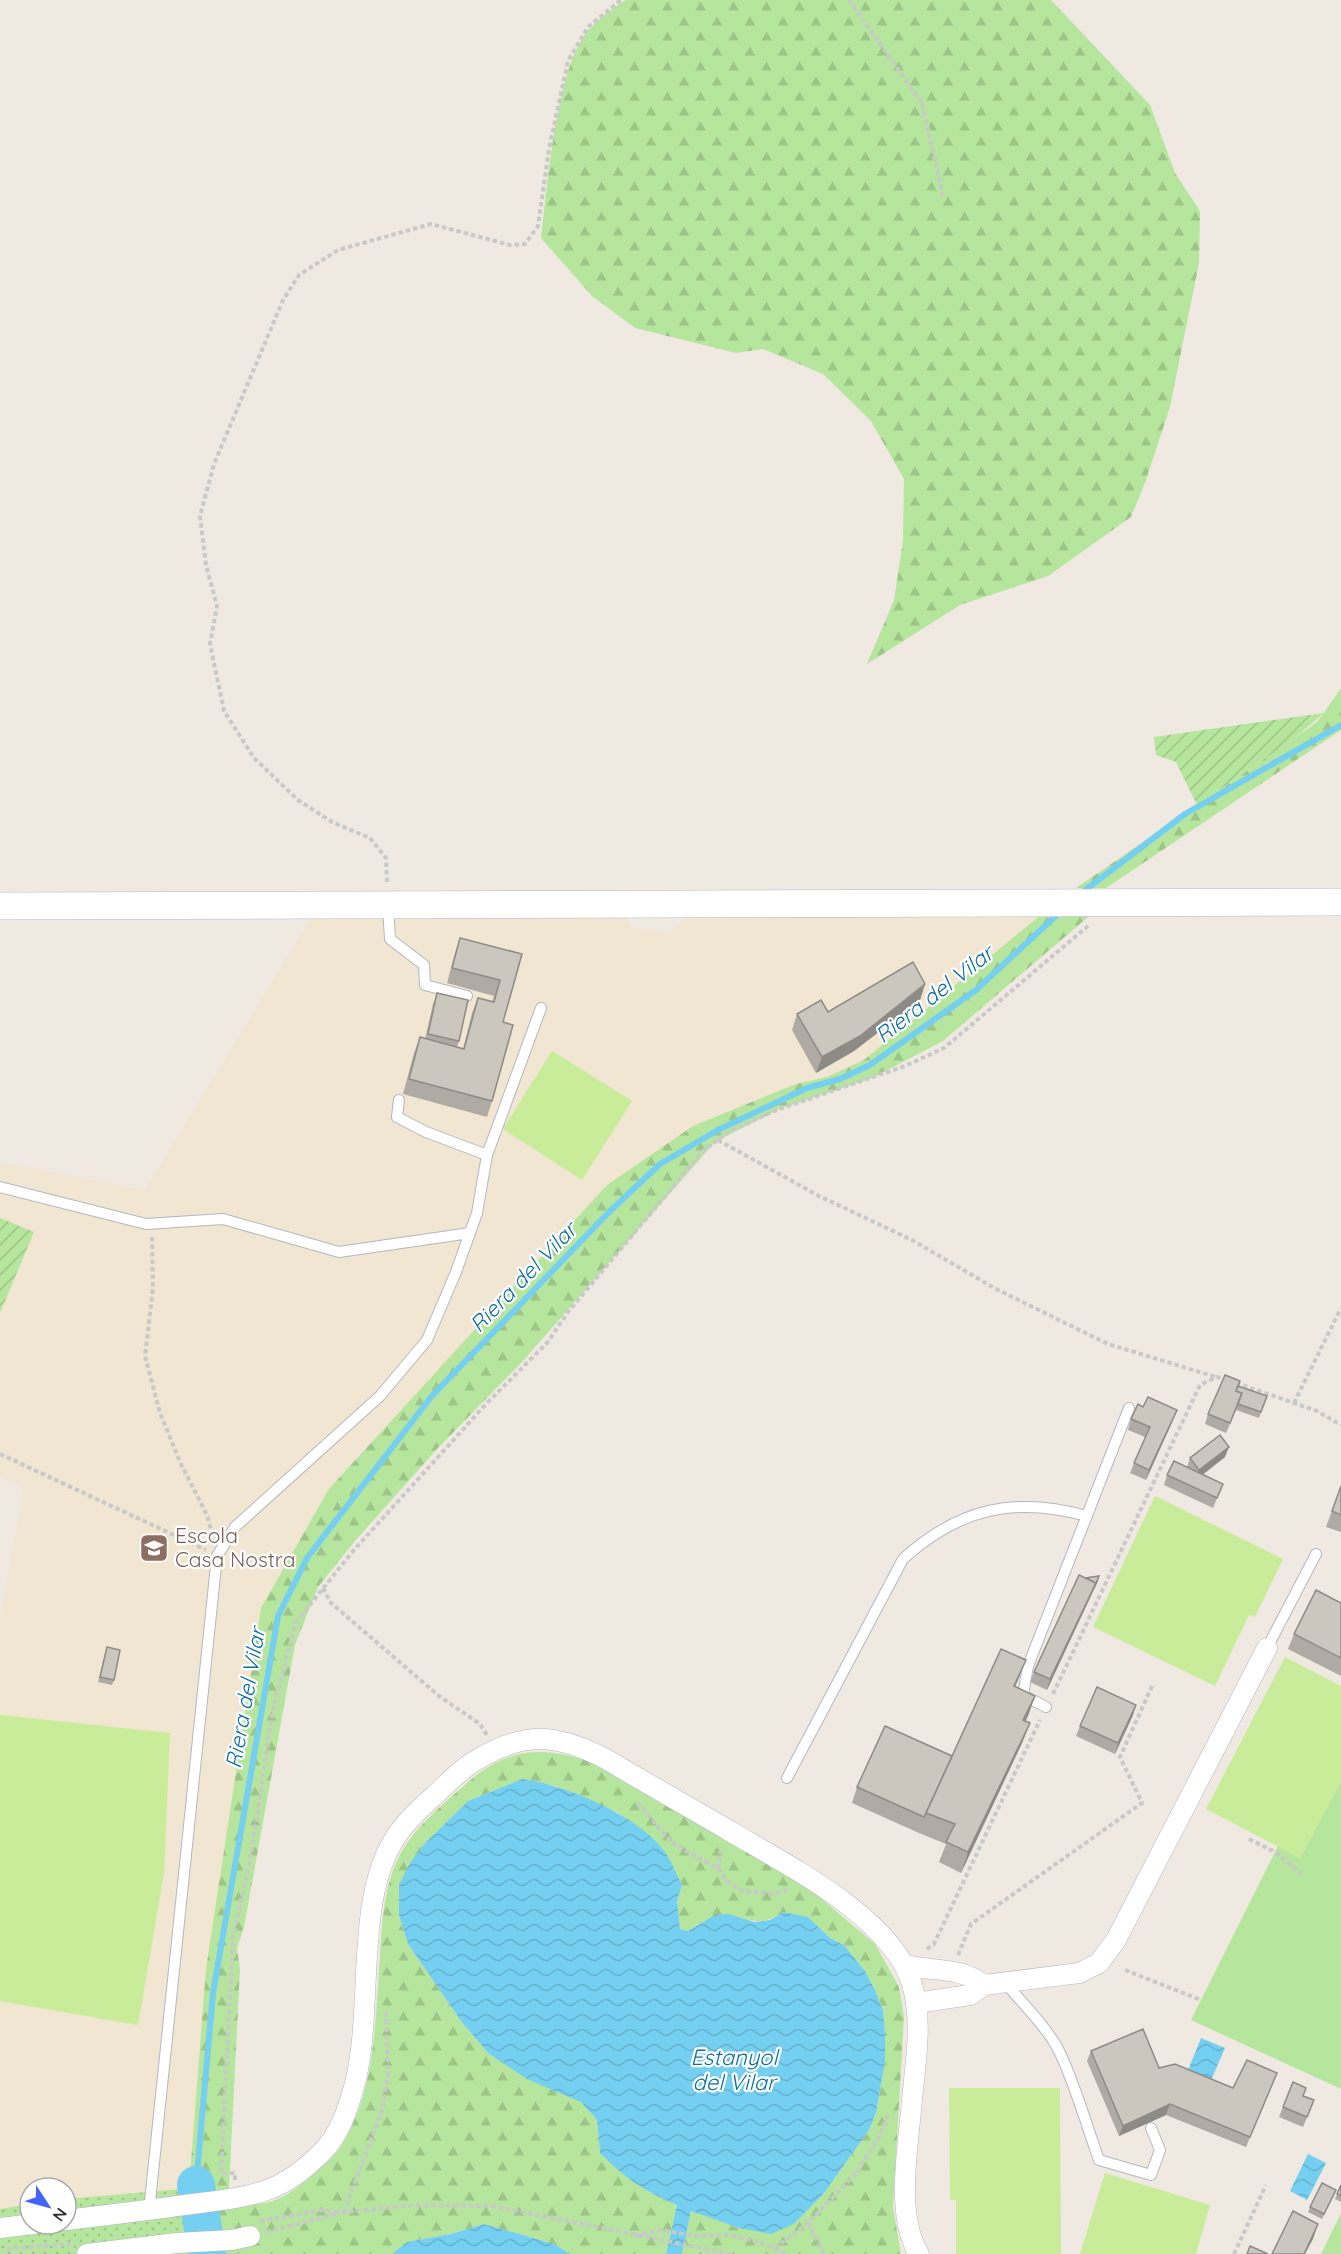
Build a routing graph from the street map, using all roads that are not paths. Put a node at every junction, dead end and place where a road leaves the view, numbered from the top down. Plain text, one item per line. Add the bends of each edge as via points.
1 (1341, 902) edge
2 (0, 906) edge
3 (388, 906) junction
4 (467, 996) dead end
5 (541, 1008) dead end
6 (399, 1100) dead end
7 (488, 1155) junction
8 (0, 1188) edge
9 (470, 1233) junction
10 (1129, 1408) dead end
11 (1087, 1516) junction
12 (1316, 1554) dead end
13 (1267, 1648) joint
14 (1046, 1707) road end
15 (787, 1778) dead end
16 (904, 1965) junction
17 (1004, 1982) junction
18 (984, 1985) junction
19 (916, 2003) junction
20 (1150, 2128) dead end
21 (149, 2211) junction
22 (78, 2219) edge
23 (18, 2226) edge
24 (0, 2228) edge
25 (236, 2236) road end
26 (87, 2254) edge
27 (919, 2254) edge

1 - 3 main road
2 - 3 main road
3 - 4 lane via 390,939 424,965 425,984
5 - 7 lane
6 - 7 lane via 397,1117
7 - 9 lane
8 - 9 lane via 152,1224 223,1219 339,1252
9 - 21 lane via 427,1340 380,1396 235,1527 218,1556
10 - 11 lane
11 - 14 lane via 1028,1666 1023,1695
11 - 15 lane via 1053,1507 1018,1506 973,1515 922,1542 903,1559
12 - 13 lane
13 - 17 street via 1116,1940 1099,1963 1079,1973
16 - 18 street via 929,1971 957,1970
16 - 19 street
16 - 21 street via 880,1933 804,1874 583,1747 551,1738 523,1739 494,1748 467,1765 412,1816 392,1843 376,1880 359,2068 342,2124 322,2152 283,2183 266,2190
17 - 18 street
17 - 20 lane via 1039,2019 1058,2049 1099,2160 1151,2175 1160,2150
18 - 19 street via 969,1995
19 - 27 street via 918,2029 905,2176 907,2220
21 - 22 street
23 - 24 street
25 - 26 street

